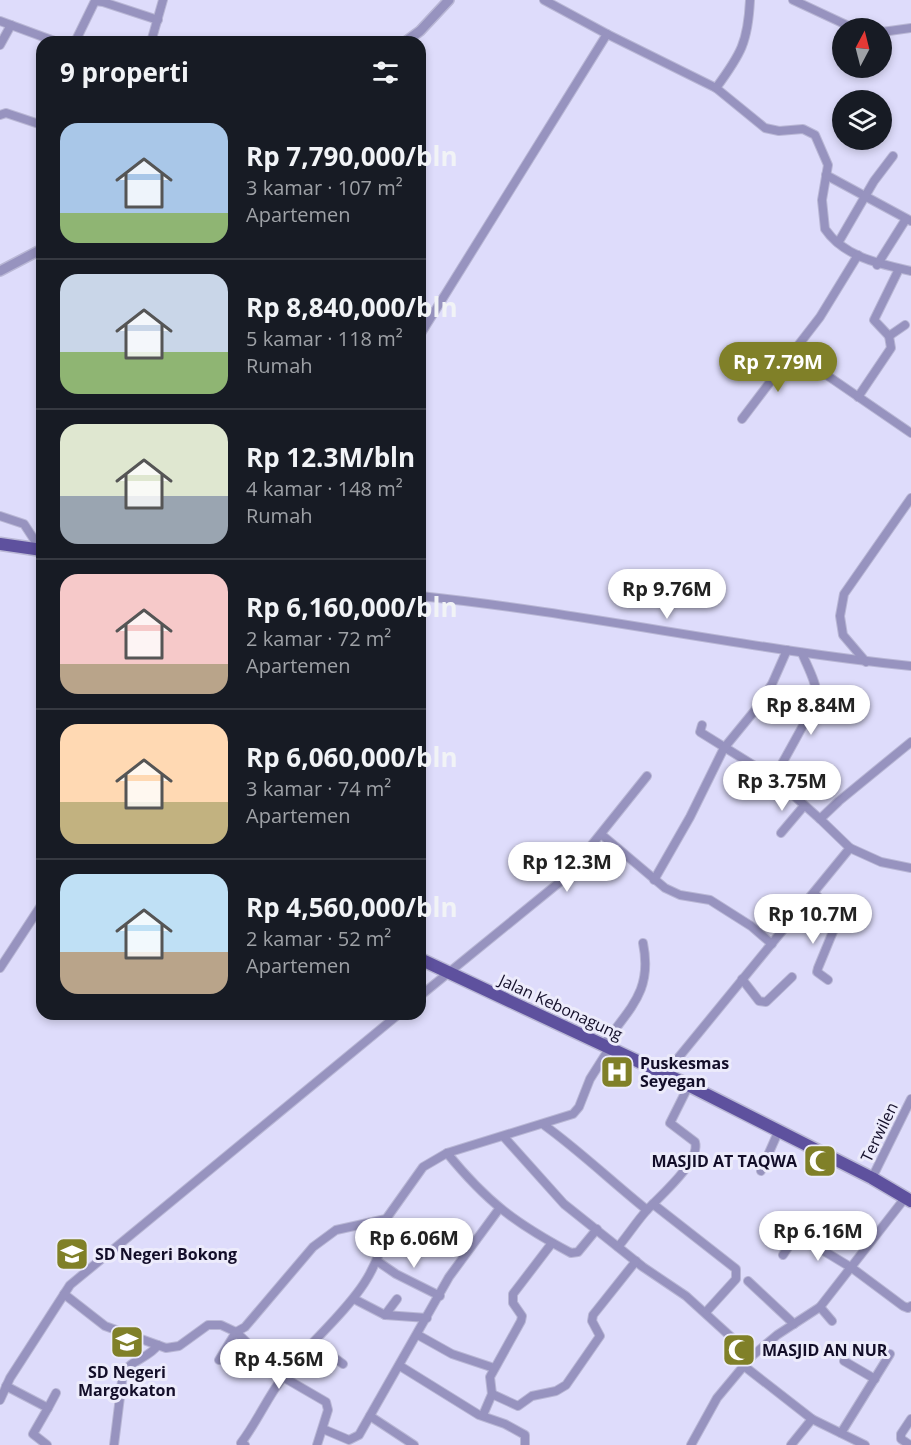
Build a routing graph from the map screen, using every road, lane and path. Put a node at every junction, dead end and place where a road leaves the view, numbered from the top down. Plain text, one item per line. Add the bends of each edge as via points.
1 (163, 0) edge
2 (448, 0) edge
3 (544, 0) edge
4 (750, 0) edge
5 (793, 0) edge
6 (832, 18) edge
7 (158, 20) junction
8 (0, 21) edge
9 (11, 25) junction
10 (911, 28) edge
11 (892, 31) edge
12 (607, 34) junction
13 (41, 36) edge
14 (78, 36) edge
15 (153, 36) edge
16 (412, 36) edge
17 (0, 45) edge
18 (716, 88) junction
19 (0, 115) edge
20 (36, 122) edge
21 (893, 156) dead end
22 (826, 175) junction
23 (866, 195) junction
24 (908, 220) edge
25 (838, 243) junction
26 (36, 252) edge
27 (858, 255) junction
28 (877, 265) junction
29 (899, 269) junction
30 (0, 271) edge
31 (911, 271) edge
32 (426, 325) edge
33 (905, 325) dead end
34 (889, 336) junction
35 (793, 352) junction
36 (858, 397) junction
37 (742, 419) dead end
38 (911, 433) edge
39 (911, 498) edge
40 (0, 516) edge
41 (36, 542) edge
42 (0, 544) edge
43 (36, 549) edge
44 (426, 598) edge
45 (787, 650) junction
46 (802, 653) junction
47 (866, 662) junction
48 (911, 666) edge
49 (702, 725) dead end
50 (910, 745) edge
51 (723, 747) junction
52 (647, 776) dead end
53 (774, 778) junction
54 (803, 807) junction
55 (820, 819) junction
56 (781, 833) dead end
57 (602, 835) junction
58 (850, 848) junction
59 (911, 868) edge
60 (654, 880) junction
61 (814, 893) junction
62 (36, 913) edge
63 (643, 943) dead end
64 (772, 944) junction
65 (426, 962) edge
66 (0, 968) edge
67 (448, 972) junction
68 (792, 977) dead end
69 (742, 979) junction
70 (828, 980) dead end
71 (426, 991) edge
72 (392, 1020) edge
73 (606, 1047) junction
74 (665, 1074) junction
75 (689, 1085) junction
76 (911, 1099) edge
77 (544, 1125) junction
78 (779, 1130) junction
79 (504, 1137) junction
80 (447, 1153) junction
81 (761, 1171) dead end
82 (872, 1178) junction
83 (908, 1199) edge
84 (650, 1207) junction
85 (499, 1209) junction
86 (386, 1219) junction
87 (597, 1229) junction
88 (552, 1243) junction
89 (618, 1247) junction
90 (783, 1255) dead end
91 (377, 1260) junction
92 (636, 1261) junction
93 (852, 1268) junction
94 (748, 1281) dead end
95 (64, 1294) junction
96 (440, 1296) junction
97 (354, 1299) junction
98 (397, 1299) dead end
99 (911, 1306) edge
100 (820, 1307) junction
101 (706, 1312) junction
102 (386, 1314) junction
103 (427, 1318) junction
104 (832, 1321) dead end
105 (794, 1324) junction
106 (236, 1332) junction
107 (418, 1335) junction
108 (314, 1343) junction
109 (158, 1345) junction
110 (890, 1354) dead end
111 (752, 1356) junction
112 (219, 1360) dead end
113 (844, 1361) dead end
114 (343, 1364) dead end
115 (400, 1366) junction
116 (744, 1366) junction
117 (494, 1368) junction
118 (0, 1372) edge
119 (10, 1377) junction
120 (283, 1377) junction
121 (875, 1378) junction
122 (6, 1386) junction
123 (56, 1393) dead end
124 (492, 1394) junction
125 (0, 1400) edge
126 (48, 1408) junction
127 (483, 1415) junction
128 (370, 1416) junction
129 (812, 1419) junction
130 (911, 1419) edge
131 (322, 1429) junction
132 (841, 1433) junction
133 (241, 1444) edge
134 (47, 1445) edge
135 (114, 1445) edge
136 (317, 1445) edge
137 (414, 1445) edge
138 (525, 1445) edge
139 (691, 1445) edge
140 (792, 1445) edge
141 (865, 1445) edge
142 (910, 1445) edge

1 - 7 street
2 - 16 street
3 - 12 street
4 - 18 street via 749,30 743,46
5 - 6 street
7 - 14 street via 94,1
7 - 15 street
8 - 9 street
9 - 13 street
9 - 17 street
10 - 11 street
12 - 18 street
12 - 32 street
18 - 22 street via 765,128 803,129 815,135 825,154
19 - 20 street
21 - 23 street
22 - 23 street
22 - 25 street via 822,200 825,230
23 - 24 street
23 - 25 street
24 - 28 street
25 - 27 street
26 - 30 street
27 - 28 street
27 - 35 street
28 - 29 street
29 - 31 street
29 - 34 street via 872,318
33 - 34 street
34 - 36 street via 889,354
35 - 36 street
35 - 37 street
36 - 38 street
39 - 47 street via 844,594 840,616 843,635
40 - 41 street via 24,524
42 - 43 main road
44 - 45 street via 478,602
45 - 46 street
45 - 51 street via 756,709
46 - 47 street
46 - 53 street via 816,692 816,705
47 - 48 street
49 - 51 street via 700,732
50 - 55 street
51 - 53 street
51 - 60 street
52 - 57 street
53 - 54 street
54 - 55 street
54 - 56 street
55 - 58 street
57 - 60 street
57 - 67 street via 566,877
58 - 59 street via 881,862
58 - 61 street
60 - 64 street via 680,895 710,900
61 - 64 street
61 - 70 street via 839,916 817,972
62 - 66 street
63 - 73 street via 644,985
64 - 69 street
65 - 67 main road, Jalan Kebonagung
67 - 71 street
67 - 73 main road, Jalan Kebonagung
68 - 69 street via 766,1002 761,1002
69 - 74 street
72 - 95 street via 70,1285
73 - 74 main road, Jalan Kebonagung
73 - 77 street via 577,1110
74 - 75 main road, Jalan Kebonagung
75 - 78 main road, Jalan Kebonagung
75 - 84 street via 670,1123 693,1140 696,1147 682,1173
76 - 82 street, Terwilen
77 - 79 street
77 - 84 street
78 - 81 street
78 - 82 main road, Jalan Kebonagung
79 - 80 street
79 - 87 street via 564,1204
80 - 85 street
80 - 86 street via 423,1167
82 - 83 main road, Jalan Kebonagung
83 - 93 street
84 - 89 street
84 - 101 street via 736,1269 736,1280
85 - 88 street
85 - 96 street via 465,1252
86 - 91 street
86 - 106 street via 336,1230 313,1247 245,1327
87 - 88 street via 575,1254
87 - 89 street
88 - 117 street via 513,1294 521,1321
89 - 92 street
90 - 93 street via 799,1236
91 - 96 street
91 - 97 street
92 - 101 street
92 - 124 street via 593,1315 600,1336 566,1385 548,1394 532,1396 518,1406
93 - 99 street via 905,1308
93 - 100 street
94 - 105 street
95 - 109 street via 105,1326
95 - 119 street
96 - 103 street
97 - 102 street
97 - 108 street
98 - 102 street
100 - 104 street
100 - 105 street
101 - 111 street
102 - 103 street
103 - 107 street
105 - 111 street
106 - 109 street via 221,1325 208,1325 179,1346
106 - 112 street
106 - 120 street
107 - 115 street
107 - 117 street via 452,1354
108 - 114 street
108 - 120 street
109 - 135 street via 123,1373
110 - 121 street
111 - 116 street
113 - 121 street
115 - 127 street
115 - 128 street
116 - 129 street
116 - 139 street via 717,1398
117 - 124 street via 489,1384
118 - 119 street
119 - 122 street
120 - 131 street via 326,1402 328,1410
120 - 133 street
121 - 132 street
122 - 125 street
122 - 126 street
123 - 126 street
124 - 127 street
126 - 134 street via 33,1434
127 - 138 street via 525,1435
128 - 131 street via 353,1440
128 - 137 street
129 - 132 street
129 - 140 street
130 - 142 street via 901,1434 901,1439
131 - 136 street
132 - 141 street

